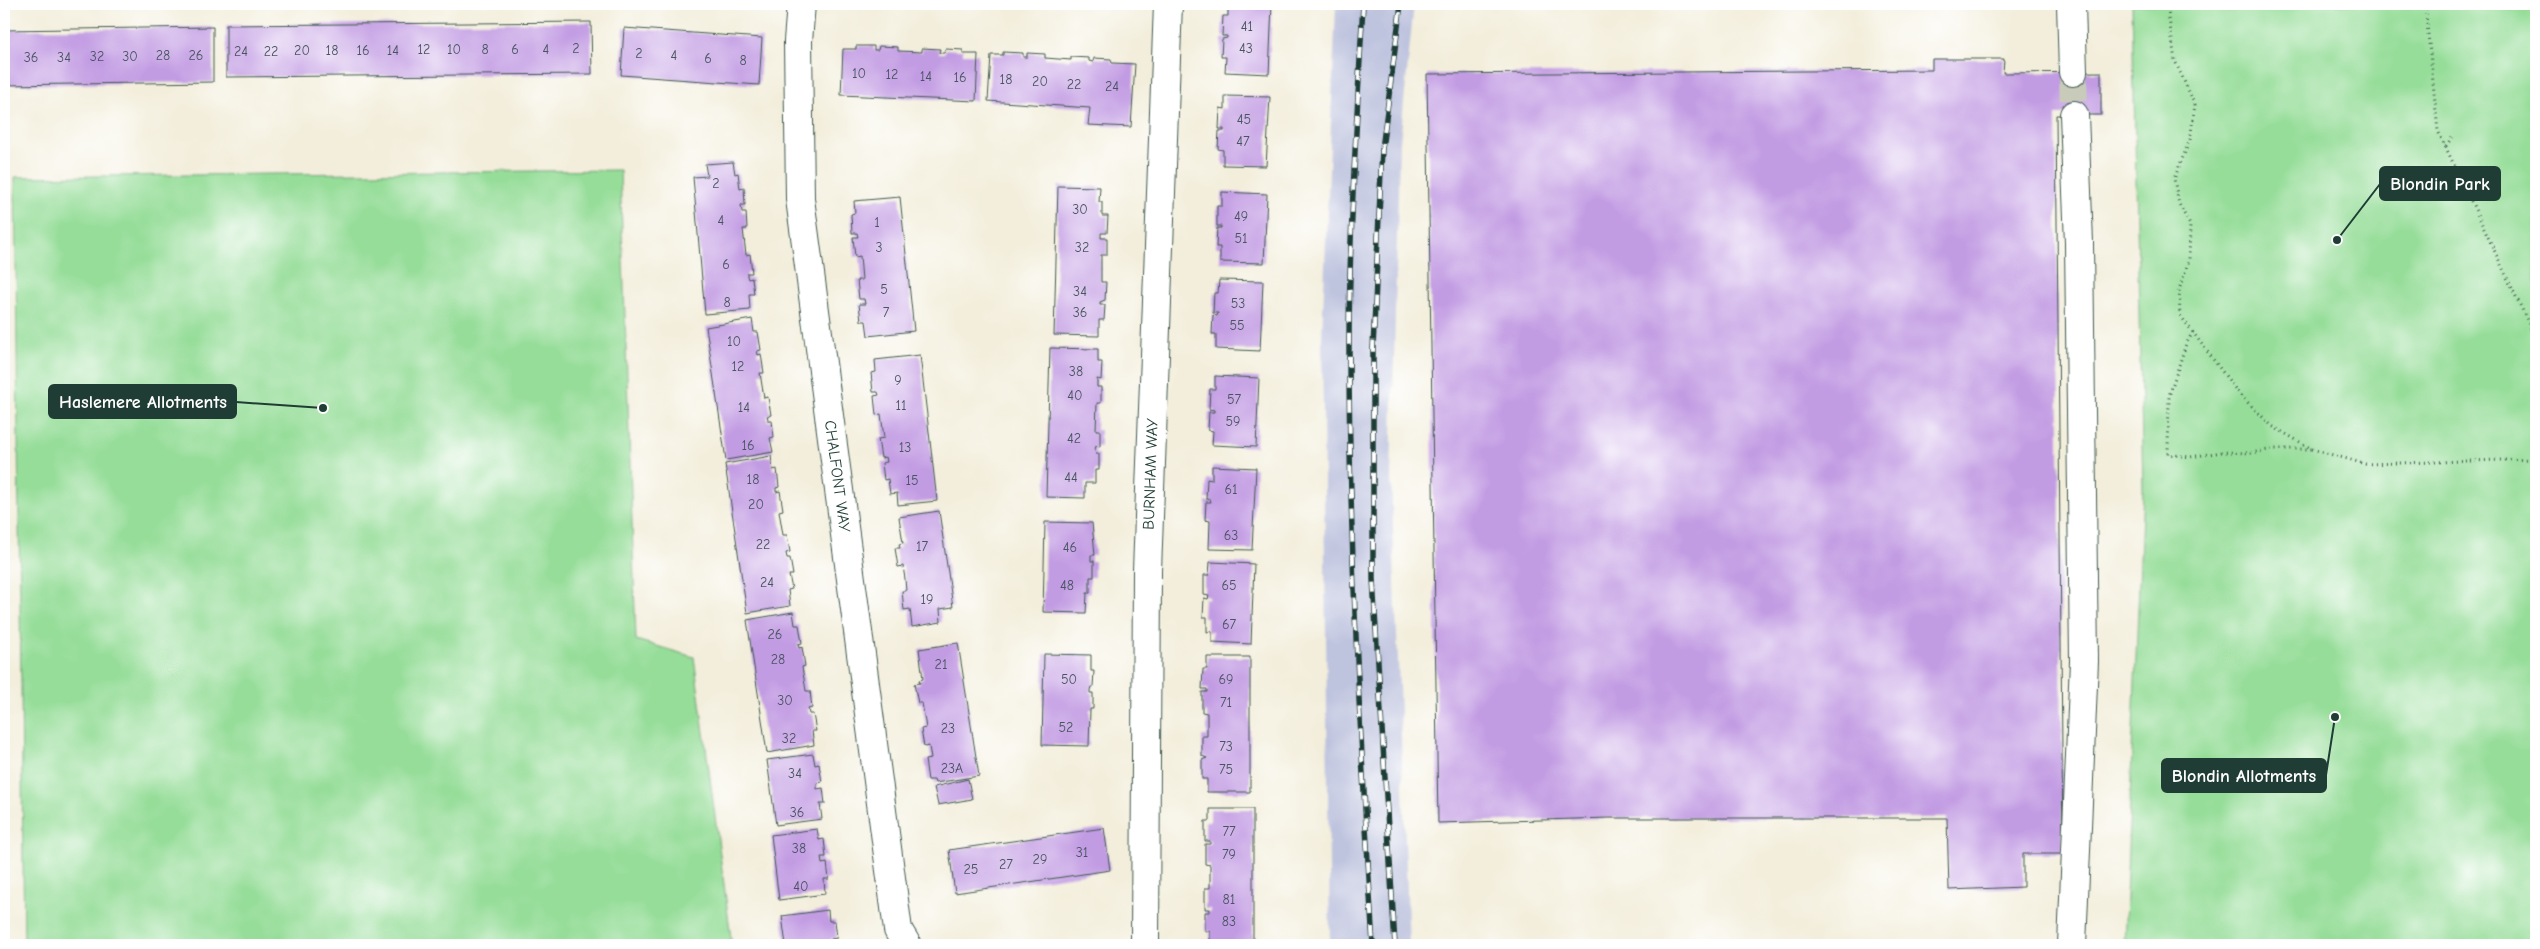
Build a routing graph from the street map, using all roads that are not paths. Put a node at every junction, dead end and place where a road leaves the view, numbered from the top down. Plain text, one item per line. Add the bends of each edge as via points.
1 (801, 4) edge
2 (1168, 4) edge
3 (2071, 4) edge
4 (2073, 72) tunnel mouth
5 (2074, 115) tunnel mouth
6 (907, 945) edge
7 (1137, 945) edge
8 (1145, 945) edge
9 (2072, 945) edge

1 - 6 street, CHALFONT WAY via 798,41 800,199 898,930
2 - 8 street, BURNHAM WAY via 1147,571
3 - 4 street
5 - 9 street via 2079,243 2084,661
7 - 8 street

